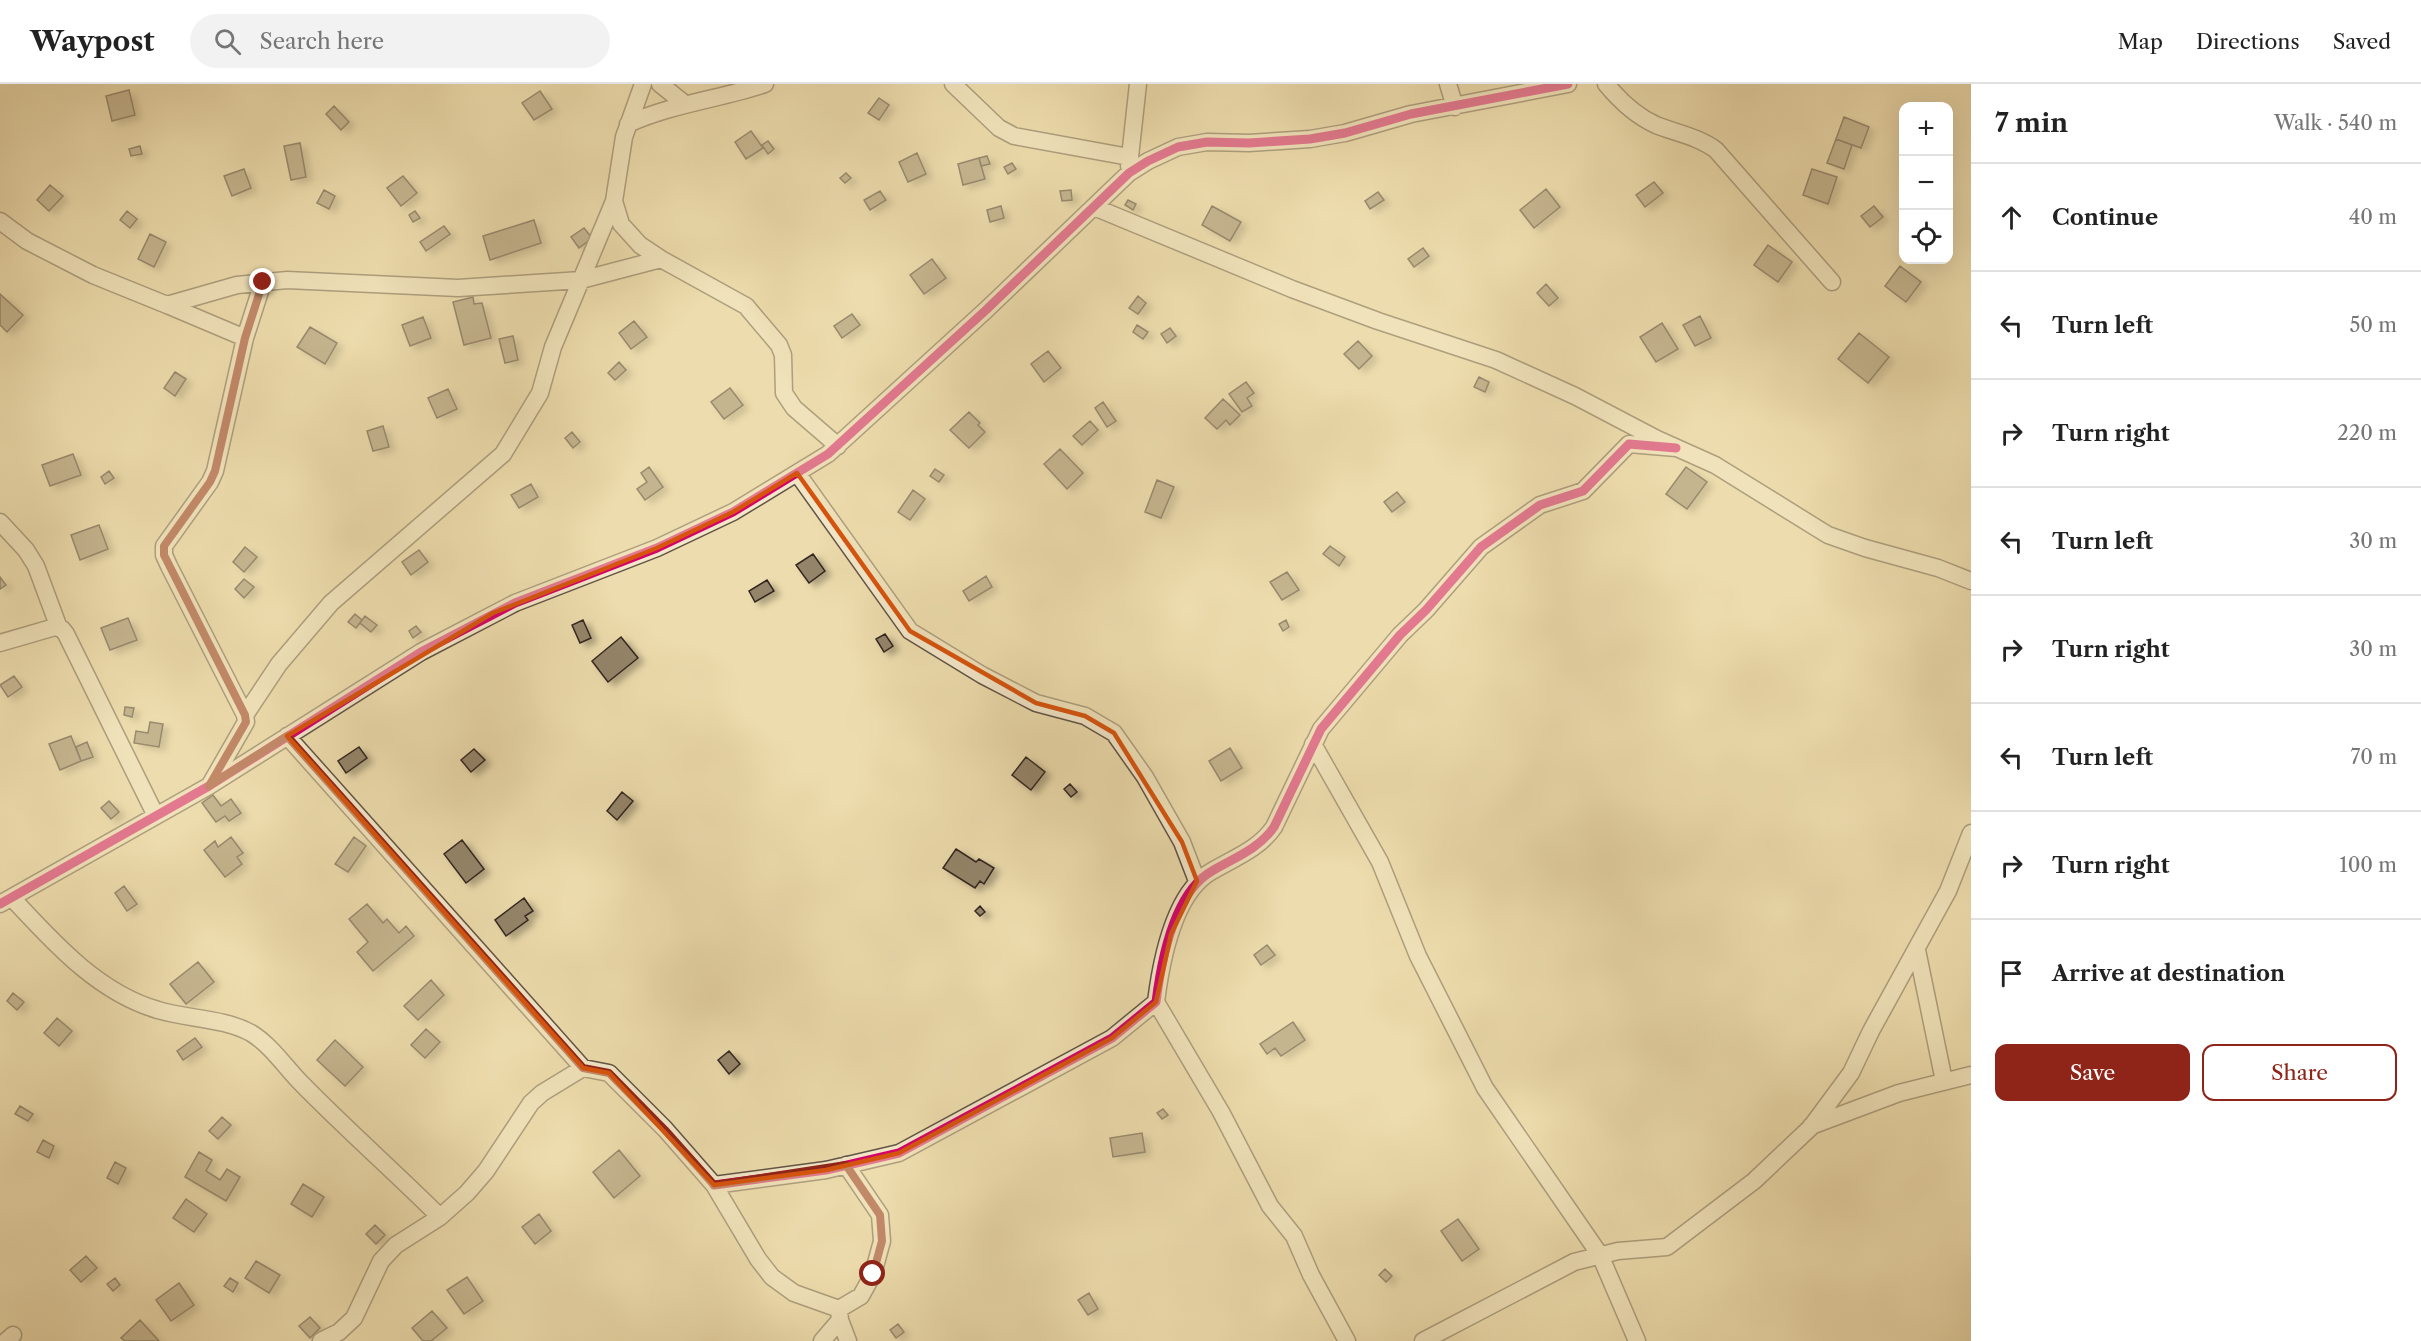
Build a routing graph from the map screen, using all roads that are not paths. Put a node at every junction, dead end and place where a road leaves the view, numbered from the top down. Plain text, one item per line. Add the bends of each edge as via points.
1 (643, 84) edge
2 (660, 84) edge
3 (765, 84) edge
4 (953, 84) edge
5 (1138, 84) edge
6 (1448, 84) edge
7 (1568, 84) edge
8 (1606, 84) edge
9 (685, 104) junction
10 (1455, 106) junction
11 (628, 124) junction
12 (1129, 165) junction
13 (614, 201) junction
14 (1094, 207) junction
15 (0, 221) edge
16 (661, 259) junction
17 (581, 280) junction
18 (263, 282) junction
19 (1832, 282) dead end
20 (166, 305) junction
21 (245, 338) junction
22 (838, 446) junction
23 (1676, 448) junction
24 (797, 473) junction
25 (0, 522) edge
26 (1971, 581) edge
27 (59, 628) junction
28 (0, 643) edge
29 (245, 715) junction
30 (287, 736) junction
31 (1313, 744) junction
32 (209, 786) junction
33 (156, 816) junction
34 (1971, 832) edge
35 (1197, 881) junction
36 (6, 901) edge
37 (1917, 950) junction
38 (1156, 1002) junction
39 (583, 1068) junction
40 (1971, 1075) edge
41 (1944, 1082) junction
42 (1811, 1126) junction
43 (846, 1165) junction
44 (714, 1185) junction
45 (440, 1217) junction
46 (1600, 1255) junction
47 (839, 1315) junction
48 (321, 1341) edge
49 (822, 1341) edge
50 (848, 1341) edge
51 (1347, 1341) edge
52 (1423, 1341) edge
53 (1637, 1341) edge

1 - 11 street
2 - 9 street
3 - 9 street
4 - 12 street via 999,128 1014,136
5 - 12 street
6 - 10 street
7 - 10 street
8 - 19 street via 1635,113 1653,124 1716,150
9 - 11 street
10 - 12 street via 1310,139 1207,142 1178,147
11 - 13 street
12 - 14 street
13 - 16 street via 621,224 640,245
13 - 17 street
14 - 22 street
14 - 23 street via 1292,289 1496,360
15 - 20 street via 27,241 64,260
16 - 17 street
16 - 22 street via 746,306 779,345 784,393 794,408
17 - 18 street via 458,288
17 - 29 street via 552,346 540,393 503,454 331,603 279,664
18 - 20 street via 237,285
18 - 21 street
20 - 21 street
21 - 29 street via 215,471 164,546 164,555
22 - 24 street
23 - 26 street via 1715,465 1828,535
23 - 31 street via 1629,444 1583,491 1540,505 1481,547 1400,635 1321,729
24 - 30 street via 733,512 657,548 493,613 421,652
24 - 35 street via 910,631 1036,703 1085,716 1114,733 1145,777 1182,842
25 - 27 street via 36,566
27 - 28 street
27 - 33 street via 66,633
29 - 32 street via 246,722
30 - 32 street
30 - 39 street
31 - 35 street via 1267,838
31 - 46 street via 1380,862 1418,956 1485,1088
32 - 33 street
33 - 36 street
34 - 37 street via 1948,891
35 - 38 street via 1187,894 1171,934 1160,968
36 - 45 street via 99,982 135,1002 236,1027 259,1039
37 - 41 street
37 - 42 street via 1851,1073
38 - 43 street via 1112,1038 899,1153
38 - 51 street via 1221,1112 1270,1206 1294,1236
39 - 44 street via 609,1073
39 - 45 street via 531,1103 486,1171
40 - 41 street
41 - 42 street via 1899,1093
42 - 46 street via 1754,1181 1667,1247
43 - 44 street
43 - 47 street via 880,1215 882,1241 873,1274 861,1296
44 - 47 street via 772,1277 794,1293
45 - 48 street via 396,1245 381,1262 354,1318
46 - 52 street via 1574,1262
46 - 53 street
47 - 49 street
47 - 50 street

